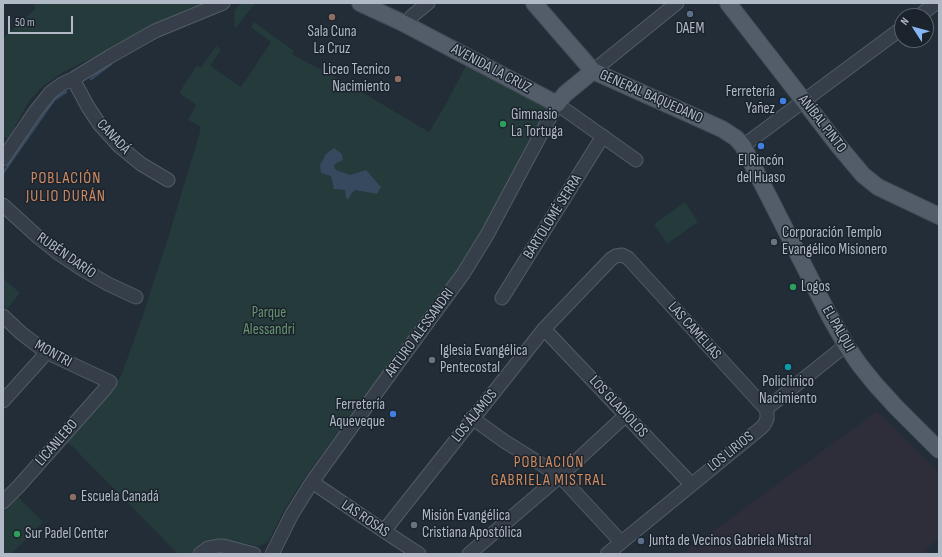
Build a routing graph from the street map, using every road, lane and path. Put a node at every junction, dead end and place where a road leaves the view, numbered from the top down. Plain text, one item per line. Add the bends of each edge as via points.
1 (223, 3) edge
2 (360, 3) edge
3 (383, 3) edge
4 (428, 3) edge
5 (534, 3) edge
6 (677, 3) edge
7 (728, 3) edge
8 (410, 20) junction
9 (894, 34) edge
10 (593, 71) junction
11 (74, 79) junction
12 (559, 101) junction
13 (804, 101) junction
14 (603, 136) junction
15 (742, 146) junction
16 (3, 159) edge
17 (636, 160) dead end
18 (168, 180) dead end
19 (3, 205) edge
20 (939, 216) edge
21 (622, 255) joint
22 (136, 296) dead end
23 (502, 298) dead end
24 (3, 316) edge
25 (544, 329) junction
26 (846, 345) junction
27 (46, 352) junction
28 (110, 382) joint
29 (3, 401) edge
30 (766, 409) junction
31 (626, 415) junction
32 (472, 418) junction
33 (939, 450) edge
34 (560, 476) junction
35 (312, 482) junction
36 (691, 484) junction
37 (3, 502) edge
38 (384, 531) junction
39 (621, 542) junction
40 (200, 554) edge
41 (254, 554) edge
42 (272, 554) edge
43 (419, 554) edge
44 (469, 554) edge
45 (607, 554) edge

1 - 11 street via 155,31
2 - 8 main road, AVENIDA LA CRUZ
3 - 8 main road, AVENIDA LA CRUZ via 399,9
4 - 8 street
5 - 10 main road, GENERAL BAQUEDANO
6 - 10 street
7 - 13 main road, ANÍBAL PINTO
8 - 12 main road, AVENIDA LA CRUZ
9 - 13 street
10 - 12 main road
10 - 15 main road, GENERAL BAQUEDANO via 722,129 736,138
11 - 16 street via 51,92
11 - 18 street, CANADÁ via 100,125 119,146 141,164
12 - 14 street, AVENIDA LA CRUZ
12 - 35 street, ARTURO ALESSANDRI via 487,235 463,274
13 - 15 street
13 - 20 main road, ANÍBAL PINTO via 863,175 878,187
14 - 17 street, AVENIDA LA CRUZ
14 - 23 street, BARTOLOMÉ SERRA
15 - 26 main road, EL PALQUI
19 - 22 street, RUBÉN DARÍO via 58,253 88,273
21 - 25 street, LOS ÁLAMOS via 612,259
21 - 30 street, LAS CAMELIAS via 628,258
24 - 27 street, MONTRI
25 - 31 street, LOS GLADIOLOS
25 - 32 street, LOS ÁLAMOS
26 - 30 street
26 - 33 main road, EL PALQUI via 880,390
27 - 28 street, MONTRI
27 - 29 street
28 - 37 street, LICANLEBO
30 - 36 street, LOS LIRIOS via 767,419 764,425
31 - 34 street
31 - 36 street, LOS GLADIOLOS
32 - 34 street
32 - 38 street, LOS ÁLAMOS
34 - 39 street
34 - 44 street
35 - 38 street, LAS ROSAS
35 - 42 street, ARTURO ALESSANDRI
36 - 39 street, LOS LIRIOS
38 - 43 street, LAS ROSAS
39 - 45 street, LOS LIRIOS
40 - 41 street via 208,548 223,546

